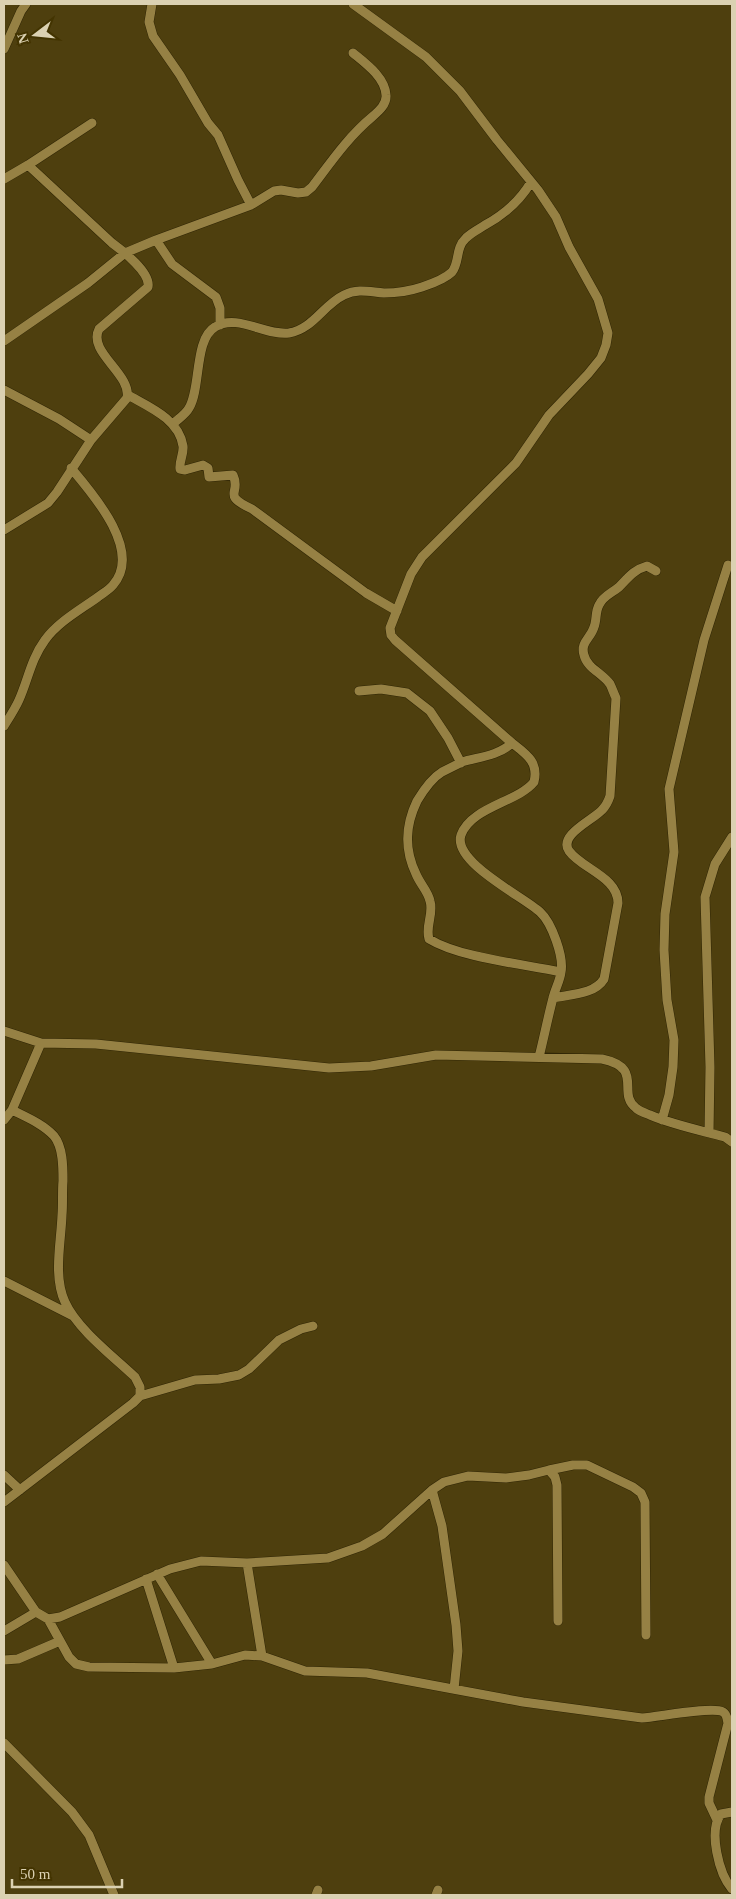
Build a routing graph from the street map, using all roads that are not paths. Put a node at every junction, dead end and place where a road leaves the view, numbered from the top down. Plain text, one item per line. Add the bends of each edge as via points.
1 (26, 4) edge
2 (152, 4) edge
3 (353, 4) edge
4 (4, 48) edge
5 (353, 53) dead end
6 (92, 123) dead end
7 (28, 165) junction
8 (4, 178) edge
9 (531, 182) junction
10 (251, 205) junction
11 (156, 240) junction
12 (125, 253) junction
13 (220, 324) junction
14 (4, 341) edge
15 (4, 390) edge
16 (128, 395) junction
17 (173, 424) junction
18 (91, 440) junction
19 (71, 468) junction
20 (4, 530) edge
21 (728, 565) dead end
22 (656, 571) dead end
23 (397, 611) junction
24 (359, 691) dead end
25 (4, 726) edge
26 (512, 743) junction
27 (461, 763) junction
28 (732, 837) edge
29 (561, 972) junction
30 (553, 998) junction
31 (4, 1031) edge
32 (41, 1043) junction
33 (539, 1057) junction
34 (12, 1110) junction
35 (4, 1120) edge
36 (662, 1120) junction
37 (709, 1133) junction
38 (732, 1142) edge
39 (4, 1281) edge
40 (73, 1316) junction
41 (313, 1326) dead end
42 (140, 1396) junction
43 (549, 1470) junction
44 (4, 1475) edge
45 (20, 1490) junction
46 (432, 1490) junction
47 (4, 1502) edge
48 (247, 1563) junction
49 (4, 1565) edge
50 (157, 1574) junction
51 (146, 1580) junction
52 (36, 1612) junction
53 (48, 1619) junction
54 (558, 1621) dead end
55 (4, 1630) edge
56 (646, 1634) dead end
57 (60, 1641) junction
58 (262, 1656) junction
59 (4, 1660) edge
60 (212, 1664) junction
61 (174, 1668) junction
62 (454, 1689) junction
63 (4, 1743) edge
64 (732, 1812) edge
65 (717, 1820) junction
66 (732, 1890) edge
67 (114, 1895) edge

1 - 4 street
2 - 10 street via 149,22 153,36 218,135
3 - 9 street via 426,57 460,91
5 - 10 street via 376,74 384,88 386,95 380,110 348,139 306,192 274,191
6 - 7 street
7 - 8 street
7 - 12 street
9 - 13 street via 516,203 460,244 452,271 442,279 404,292 359,290 345,294 313,322 288,333 235,323
9 - 23 street via 556,217 598,299 608,334 606,345 588,374 549,415 516,463 422,557 411,574
10 - 11 street
11 - 12 street
11 - 13 street via 172,264 216,297
12 - 14 street
12 - 16 street via 147,277 148,287 99,329 96,339 127,386
13 - 17 street via 205,337 189,409
15 - 18 street
16 - 17 street
16 - 18 street
17 - 23 street via 183,446 180,469 204,465 209,477 233,475 233,494 238,503 252,509
18 - 19 street
19 - 20 street via 48,503
19 - 25 street via 113,525 121,554 120,574 113,586 63,622 45,640 32,661 19,700
21 - 36 street via 704,640 669,789 674,852 665,914 664,950 667,1000 674,1040 669,1095
22 - 30 street via 646,566 640,568 599,602 594,629 584,642 587,662 610,684 616,698 610,796 603,810 575,831 566,844 571,854 605,880 615,892 618,903 602,983 593,990
23 - 26 street via 390,628 395,640
24 - 27 street via 407,693 430,711
26 - 27 street via 504,750
26 - 29 street via 530,757 535,769 534,782 477,817 467,826 461,843 463,850 485,873 541,913 553,932
27 - 29 street via 440,774 422,793 406,831 416,875 432,907 429,939 484,958
28 - 37 street via 715,864 705,896
29 - 30 street
30 - 33 street
31 - 32 street
32 - 33 street via 96,1044 329,1068 371,1066 436,1054
32 - 34 street
33 - 36 street via 602,1059 618,1063 626,1072 633,1106
34 - 35 street
34 - 40 street via 55,1137 61,1154 60,1282 64,1301
36 - 37 street
37 - 38 street
39 - 40 street
40 - 42 street via 135,1377
41 - 42 street via 279,1340 239,1375 195,1380
42 - 45 street
43 - 46 street via 518,1477 455,1478
43 - 54 street via 557,1485
43 - 56 street via 587,1465 641,1493 644,1502
44 - 45 street
45 - 47 street
46 - 48 street via 383,1534 362,1546 328,1558
46 - 62 street via 442,1526 456,1625 458,1651
48 - 50 street via 201,1561
48 - 58 street
49 - 52 street
50 - 51 street
50 - 60 street
51 - 53 street via 60,1617
51 - 61 street
52 - 53 street
52 - 55 street
53 - 57 street
57 - 59 street via 18,1659
57 - 61 street via 76,1664
58 - 60 street via 245,1655
58 - 62 street via 305,1671 366,1673
60 - 61 street
62 - 65 street via 642,1718 712,1710 723,1712 728,1723 709,1796
63 - 67 street via 72,1812 90,1835
64 - 65 street via 721,1814
65 - 66 street via 716,1853 720,1870

